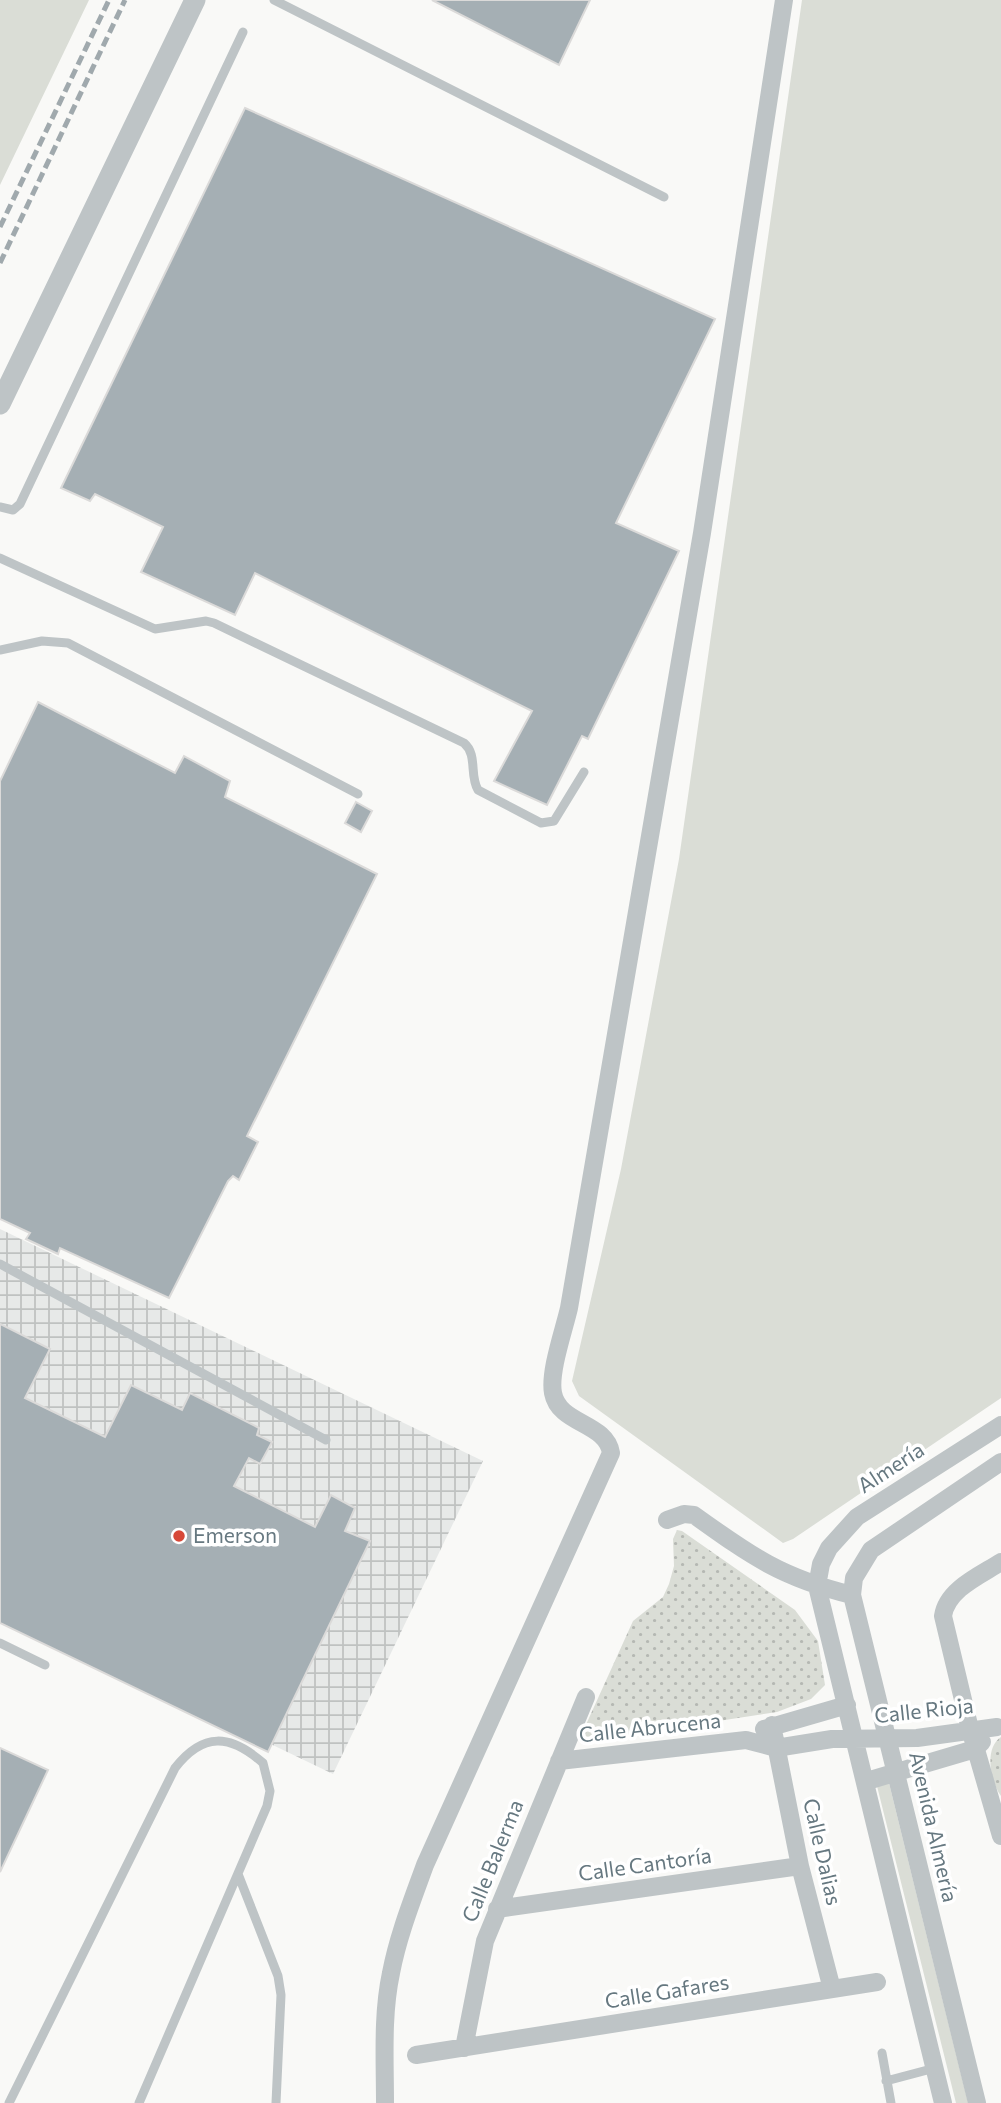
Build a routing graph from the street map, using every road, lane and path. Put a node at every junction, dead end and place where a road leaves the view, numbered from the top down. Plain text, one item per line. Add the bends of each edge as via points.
1 (195, 0) edge
2 (274, 0) edge
3 (784, 0) edge
4 (243, 32) dead end
5 (664, 197) dead end
6 (0, 404) edge
7 (0, 507) edge
8 (0, 558) edge
9 (0, 650) edge
10 (584, 772) dead end
11 (358, 794) dead end
12 (0, 1264) edge
13 (1001, 1424) edge
14 (326, 1440) dead end
15 (1001, 1462) edge
16 (667, 1520) dead end
17 (1001, 1562) edge
18 (817, 1586) junction
19 (852, 1595) junction
20 (0, 1643) edge
21 (46, 1665) dead end
22 (586, 1697) dead end
23 (847, 1705) junction
24 (772, 1725) junction
25 (999, 1726) edge
26 (970, 1728) junction
27 (855, 1739) junction
28 (889, 1739) junction
29 (746, 1740) junction
30 (776, 1748) junction
31 (975, 1749) junction
32 (559, 1761) junction
33 (896, 1773) junction
34 (867, 1781) junction
35 (1000, 1830) edge
36 (800, 1866) junction
37 (238, 1874) junction
38 (496, 1909) junction
39 (877, 1982) dead end
40 (832, 1989) junction
41 (464, 2048) junction
42 (882, 2053) dead end
43 (416, 2055) dead end
44 (935, 2068) junction
45 (886, 2081) junction
46 (9, 2103) edge
47 (139, 2103) edge
48 (276, 2103) edge
49 (385, 2103) edge
50 (891, 2103) edge
51 (943, 2103) edge
52 (977, 2103) edge

1 - 6 street
2 - 5 lane
3 - 49 street via 697,559 553,1382 562,1410 601,1435 611,1453 405,1917 390,1975
4 - 7 lane via 20,504 13,510
8 - 10 lane via 155,629 214,623 464,743 472,752 473,781 478,790 541,823 554,821
9 - 11 lane via 42,641 68,643
12 - 14 lane
13 - 18 street, Almería via 842,1530 821,1564
15 - 19 street, Avenida Almería via 883,1539 861,1562
16 - 18 street via 694,1515 765,1565
17 - 26 street via 948,1601 943,1616
18 - 19 street
18 - 23 street
19 - 28 street, Avenida Almería
20 - 21 lane
22 - 32 street, Calle Balerma
23 - 24 street, Calle Abrucena
23 - 27 street
24 - 29 street, Calle Abrucena
24 - 30 street, Calle Dalias
25 - 26 street, Calle Rioja
25 - 31 street, Calle Rioja
26 - 28 street, Calle Rioja
26 - 31 street
27 - 28 street, Calle Rioja
27 - 30 street, Calle Abrucena
27 - 34 street
28 - 33 street, Avenida Almería
29 - 30 street, Calle Abrucena
29 - 32 street, Calle Abrucena
30 - 36 street, Calle Dalias
31 - 33 street, Calle Rioja
31 - 35 street
32 - 38 street, Calle Balerma
33 - 34 street, Calle Rioja
33 - 52 street, Avenida Almería
34 - 44 street
36 - 38 street, Calle Cantoría
36 - 40 street, Calle Dalias
37 - 46 lane via 267,1806 268,1775 250,1752 233,1742 217,1740 200,1745 175,1768
37 - 47 lane
37 - 48 lane via 278,1976
38 - 41 street, Calle Balerma via 485,1941
39 - 40 street, Calle Gafares
40 - 41 street, Calle Gafares
41 - 43 street, Calle Gafares
42 - 45 lane
44 - 45 lane
44 - 51 street
45 - 50 lane

